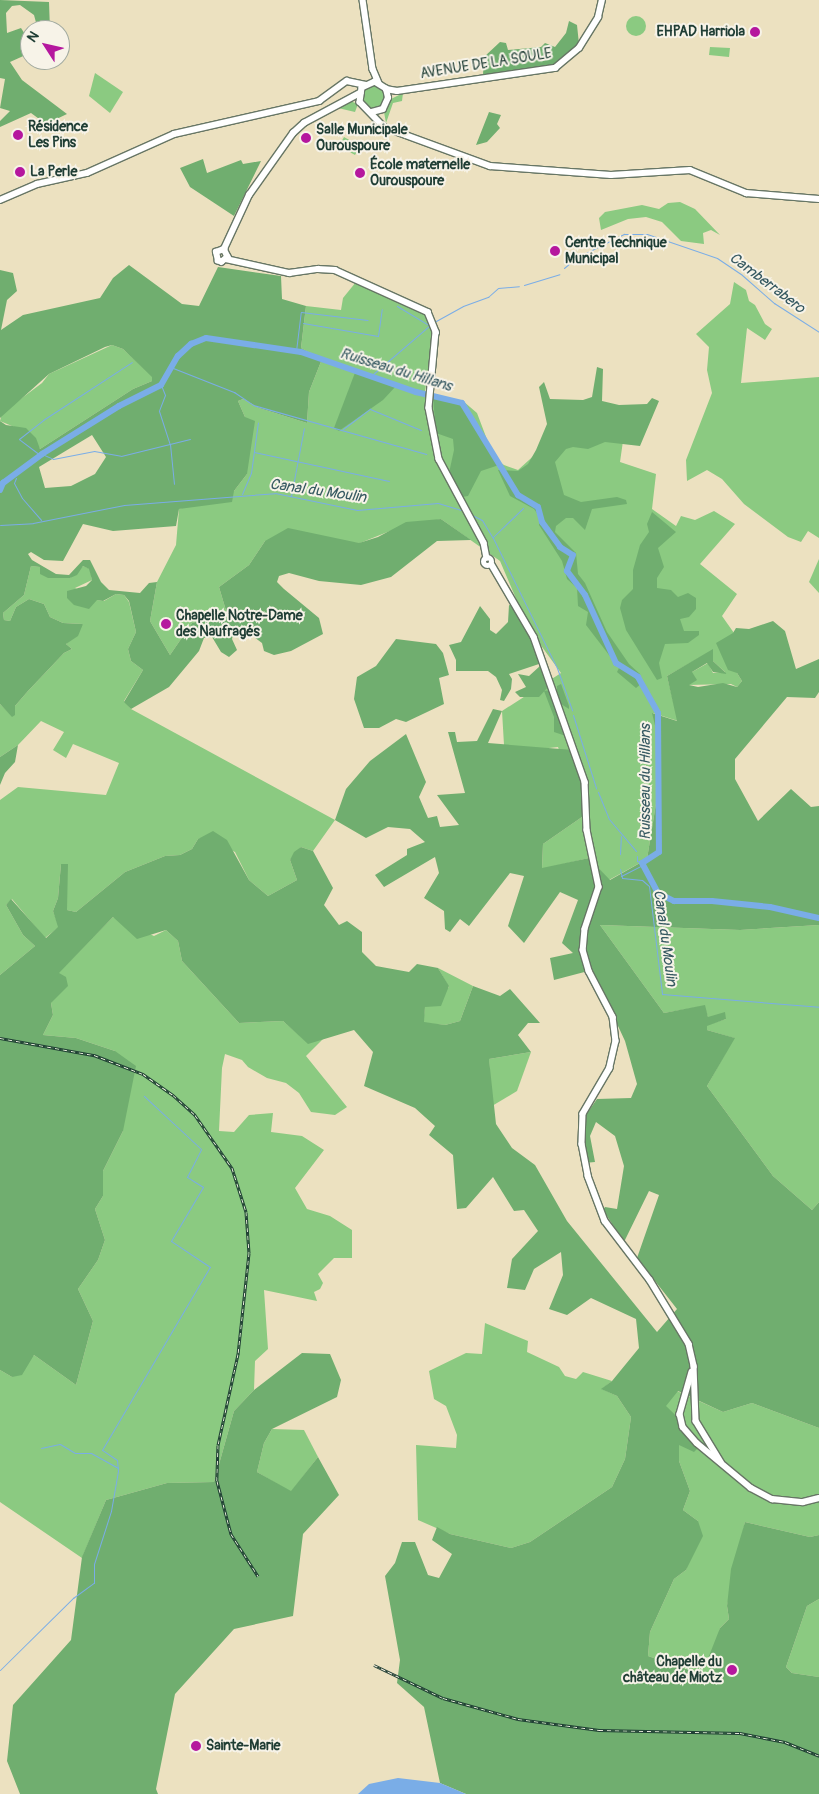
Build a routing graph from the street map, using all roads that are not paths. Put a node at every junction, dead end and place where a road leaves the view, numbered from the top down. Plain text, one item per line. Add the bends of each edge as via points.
1 (363, 0) edge
2 (602, 0) edge
3 (373, 69) junction
4 (355, 83) junction
5 (368, 84) junction
6 (379, 84) junction
7 (386, 89) junction
8 (397, 91) junction
9 (360, 93) junction
10 (351, 98) junction
11 (388, 98) junction
12 (360, 102) junction
13 (383, 109) junction
14 (372, 112) junction
15 (381, 122) junction
16 (0, 200) edge
17 (819, 200) edge
18 (224, 249) junction
19 (228, 260) junction
20 (694, 1366) junction
21 (682, 1402) junction
22 (693, 1406) junction
23 (693, 1413) junction
24 (680, 1414) junction
25 (721, 1462) junction
26 (819, 1498) edge

1 - 3 street
2 - 8 street, AVENUE DE LA SOULE via 598,17 585,40 560,65 539,72
3 - 5 street
3 - 6 street
4 - 5 street
4 - 9 street
4 - 16 street via 347,81 332,95 312,103 174,134 87,173 37,184
5 - 6 street
5 - 9 street
6 - 7 street
7 - 8 street, AVENUE DE LA SOULE
7 - 11 street
8 - 11 street
9 - 10 street
9 - 12 street
10 - 12 street
10 - 18 street via 304,123 293,133 249,195
11 - 13 street
12 - 14 street
13 - 14 street
13 - 15 street
14 - 15 street
15 - 17 street via 394,132 490,166 611,175 690,170 746,193
18 - 19 street
18 - 19 street via 218,250 215,257 220,262
19 - 20 street via 289,273 335,270 420,307 434,322 436,338 428,400 439,459 484,543 487,558 484,564 492,565 534,636 585,782 587,830 599,887 585,929 583,950 588,971 613,1017 616,1041 610,1068 583,1114 586,1171 605,1221 650,1280 686,1338
20 - 21 street
20 - 22 street
21 - 22 street
21 - 24 street
22 - 23 street
23 - 24 street
23 - 25 street via 705,1440
24 - 25 street via 687,1432
25 - 26 street via 751,1488 772,1499 803,1502

